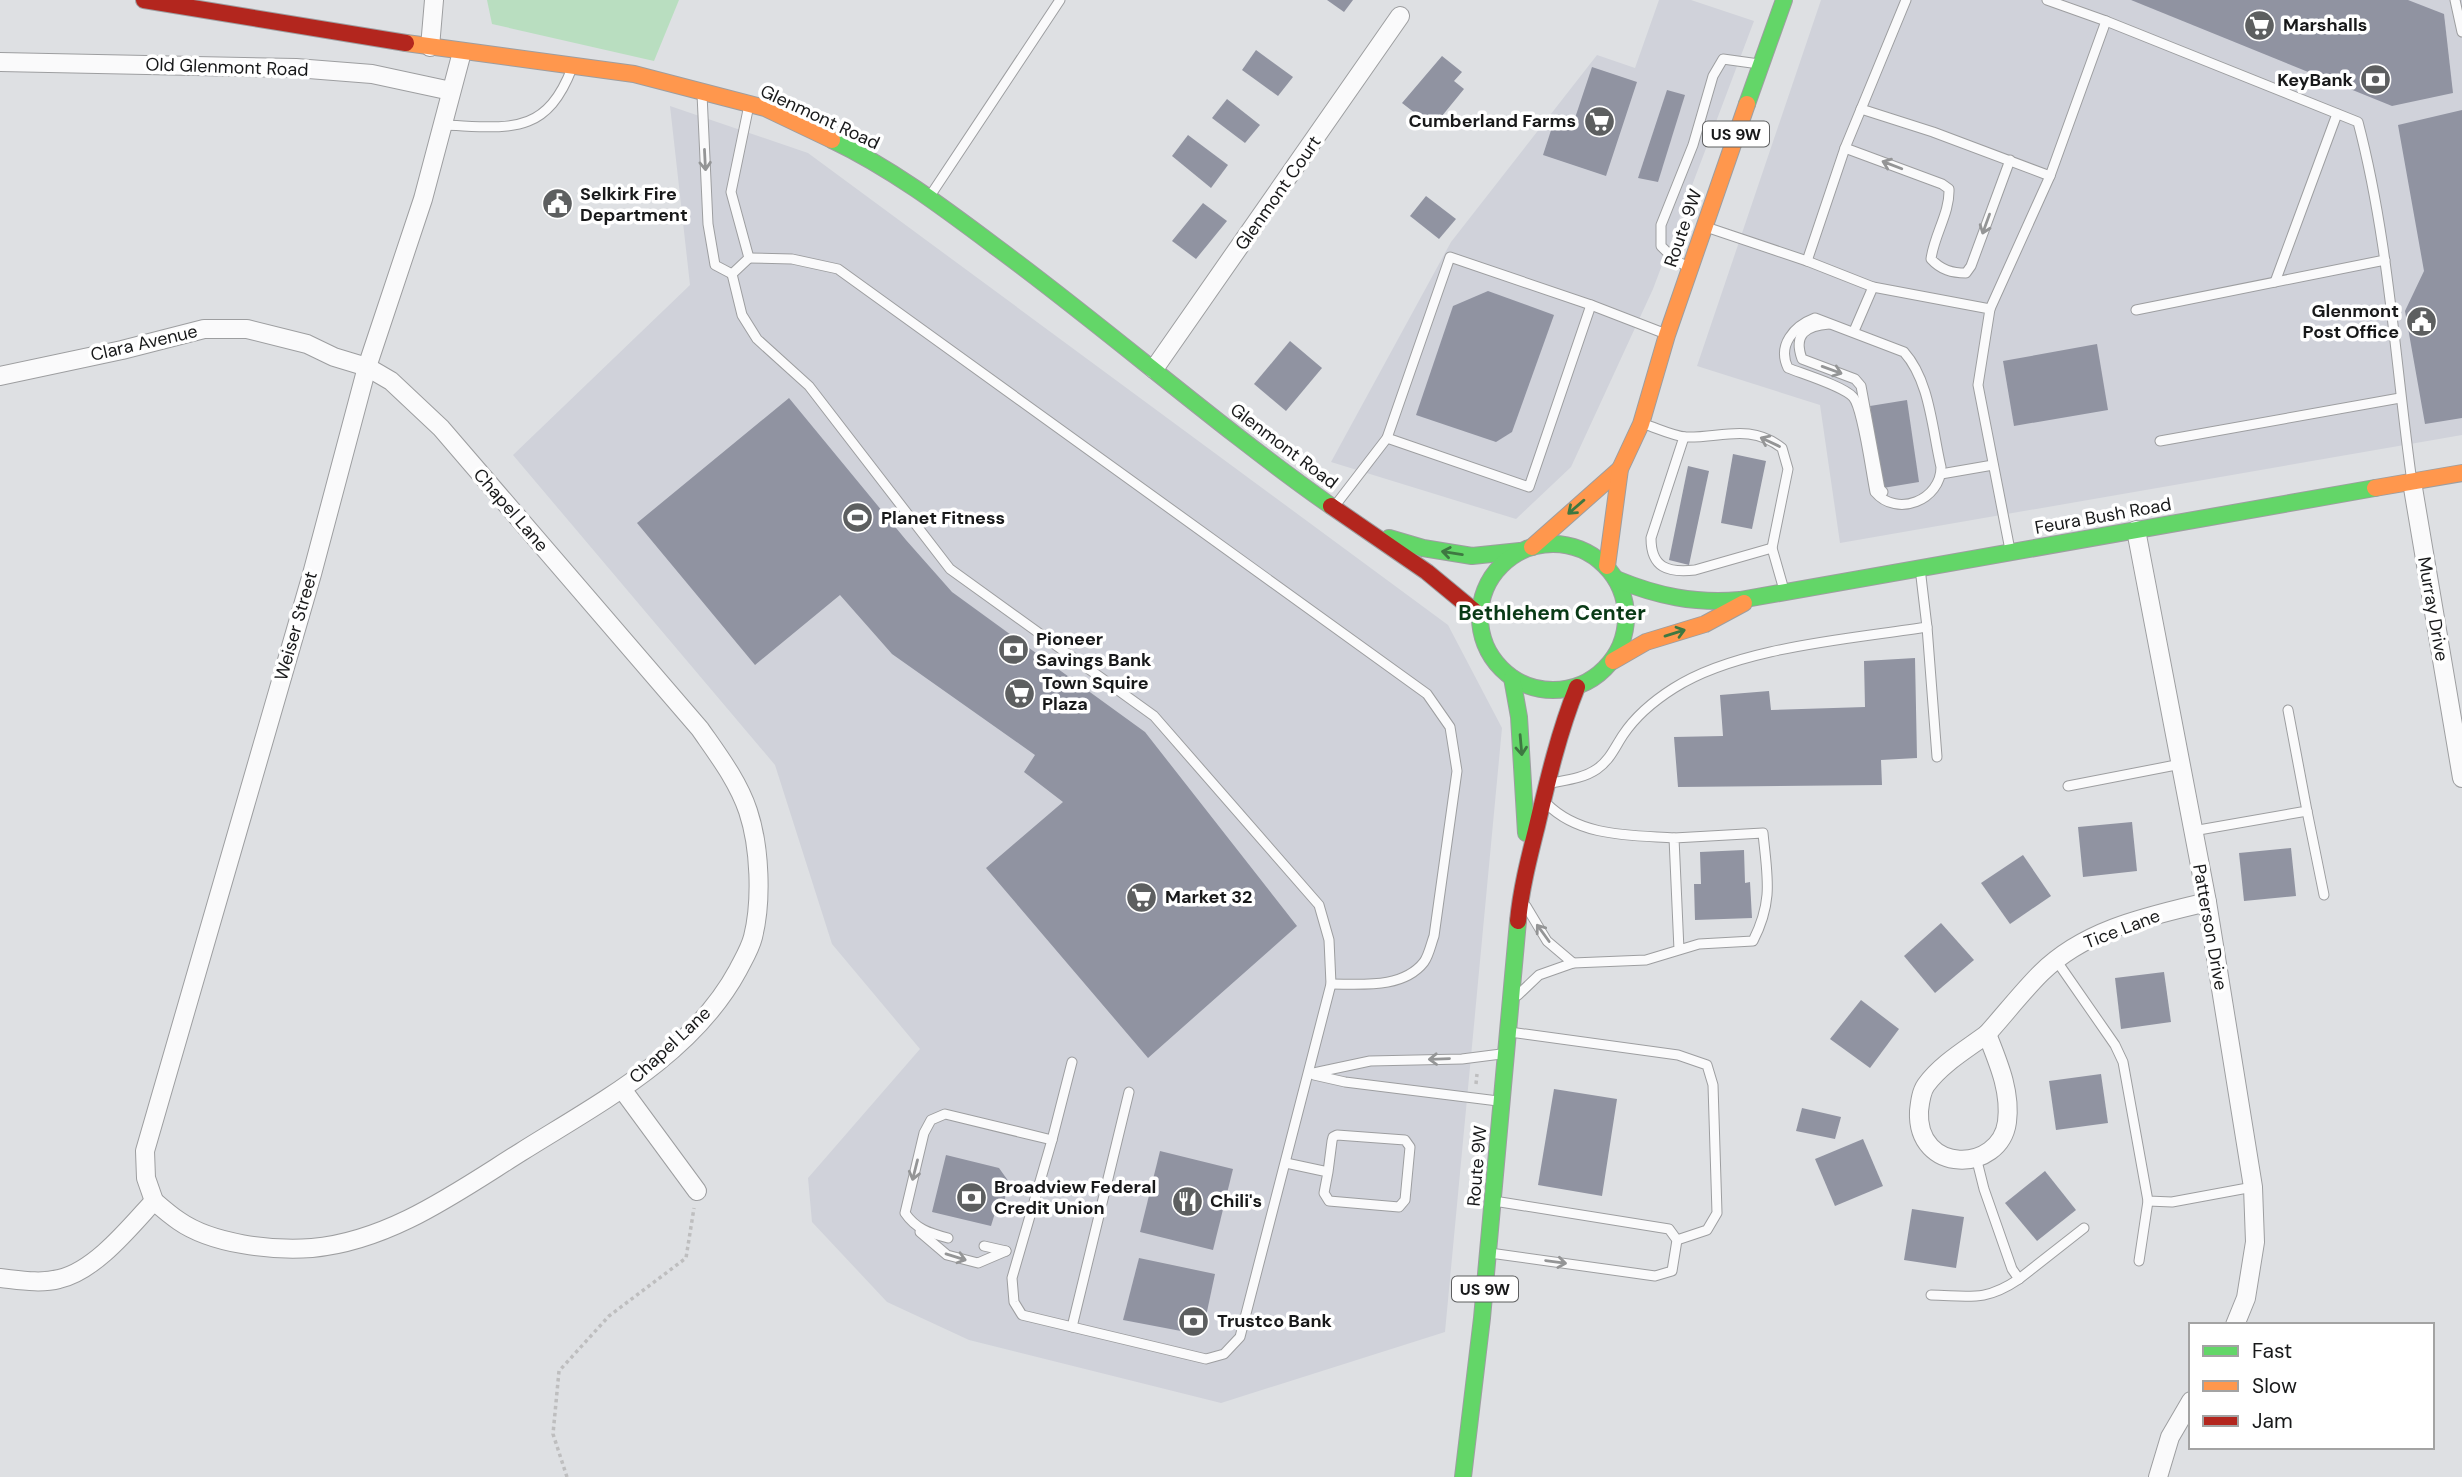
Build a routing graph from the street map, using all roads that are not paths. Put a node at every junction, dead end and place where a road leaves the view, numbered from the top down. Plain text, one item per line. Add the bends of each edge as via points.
1 (144, 0) edge
2 (434, 0) edge
3 (1060, 0) edge
4 (1784, 0) edge
5 (1906, 0) edge
6 (2047, 0) edge
7 (2455, 0) edge
8 (1400, 16) dead end
9 (2106, 21) junction
10 (2462, 32) edge
11 (430, 47) junction
12 (461, 52) junction
13 (0, 62) edge
14 (1761, 64) junction
15 (572, 66) junction
16 (451, 91) junction
17 (702, 92) junction
18 (749, 104) junction
19 (1861, 109) junction
20 (2337, 114) junction
21 (442, 125) junction
22 (1845, 148) junction
23 (2010, 160) junction
24 (2050, 176) junction
25 (929, 197) junction
26 (1704, 226) junction
27 (749, 258) junction
28 (2385, 260) junction
29 (1807, 261) junction
30 (1690, 268) junction
31 (732, 274) junction
32 (2275, 282) junction
33 (1873, 287) junction
34 (1591, 305) junction
35 (1990, 309) junction
36 (2136, 310) dead end
37 (1834, 324) junction
38 (1854, 331) junction
39 (1667, 335) junction
40 (367, 367) junction
41 (1154, 369) junction
42 (0, 376) edge
43 (2400, 398) junction
44 (1641, 424) junction
45 (1684, 437) junction
46 (1387, 438) junction
47 (2160, 441) dead end
48 (1993, 465) junction
49 (1620, 469) junction
50 (2462, 472) edge
51 (1941, 474) junction
52 (2412, 482) junction
53 (1895, 505) junction
54 (1334, 507) junction
55 (2136, 530) junction
56 (1366, 531) junction
57 (1772, 548) junction
58 (1526, 549) junction
59 (2010, 552) junction
60 (1920, 568) junction
61 (1611, 573) junction
62 (1785, 592) junction
63 (1751, 600) junction
64 (1479, 615) junction
65 (1927, 627) junction
66 (1613, 661) junction
67 (1512, 678) junction
68 (1577, 687) junction
69 (2288, 710) dead end
70 (1937, 757) dead end
71 (2181, 765) junction
72 (2462, 778) edge
73 (2068, 786) dead end
74 (1545, 792) junction
75 (2307, 811) junction
76 (2193, 831) junction
77 (1674, 838) junction
78 (1528, 859) junction
79 (2324, 895) dead end
80 (1520, 897) junction
81 (2207, 902) junction
82 (1679, 950) junction
83 (2056, 960) junction
84 (1573, 963) junction
85 (1331, 984) junction
86 (1511, 1000) junction
87 (1509, 1032) junction
88 (1987, 1034) junction
89 (1507, 1054) junction
90 (1072, 1062) dead end
91 (1309, 1074) junction
92 (622, 1089) junction
93 (1129, 1092) dead end
94 (1503, 1101) junction
95 (1052, 1140) junction
96 (1976, 1157) junction
97 (1286, 1163) junction
98 (1328, 1172) junction
99 (2253, 1187) junction
100 (697, 1191) road end
101 (154, 1201) junction
102 (1494, 1201) junction
103 (2148, 1201) junction
104 (914, 1226) junction
105 (2084, 1228) dead end
106 (948, 1238) dead end
107 (1677, 1240) junction
108 (984, 1246) dead end
109 (1006, 1251) junction
110 (1489, 1252) junction
111 (1020, 1254) junction
112 (2139, 1261) dead end
113 (0, 1278) edge
114 (2020, 1279) junction
115 (1931, 1295) dead end
116 (2236, 1323) edge
117 (1072, 1327) junction
118 (2189, 1404) edge
119 (1463, 1477) edge
120 (2158, 1477) edge

1 - 11 main road, Glenmont Road
2 - 11 street
3 - 25 lane
4 - 14 main road, Route 9W / US 9W
5 - 19 lane
6 - 9 lane
7 - 10 lane
8 - 41 street, Glenmont Court
9 - 20 lane
9 - 24 lane
11 - 12 main road, Glenmont Road
12 - 15 main road, Glenmont Road
12 - 16 street, Weiser Street
13 - 16 street, Old Glenmont Road via 296,68 372,74
14 - 26 main road, Route 9W / US 9W
14 - 30 lane via 1723,59 1661,225 1661,246
15 - 17 main road, Glenmont Road via 634,74
15 - 21 lane via 564,89 550,108 531,122 497,127
16 - 21 street, Weiser Street
17 - 18 main road, Glenmont Road
17 -> 31 lane via 708,224 715,265
18 - 25 main road, Glenmont Road via 853,150
18 - 27 lane via 731,191
19 - 22 lane
19 - 23 lane
20 - 28 lane via 2358,122
20 - 32 lane
21 - 40 street, Weiser Street via 423,199
23 -> 22 lane via 1971,266 1966,273 1955,274 1931,259 1949,189
22 - 29 lane
23 - 24 lane
24 - 35 lane
25 - 41 main road, Glenmont Road
26 - 29 lane
26 - 30 main road, Route 9W / US 9W
27 - 31 lane
27 - 85 lane via 792,259 838,269 1427,694 1450,727 1457,771 1434,936 1424,961 1407,976 1377,984
28 - 32 lane
28 - 43 lane
29 - 33 lane
30 - 39 main road, Route 9W / US 9W
31 - 85 lane via 742,315 757,339 809,386 950,569 1154,716 1319,905 1329,940
32 - 36 lane
33 - 35 lane
33 - 38 lane
34 - 39 lane
34 - 46 lane via 1450,257
34 - 46 lane via 1529,487
35 - 48 lane via 1978,385
37 - 38 lane
37 -> 53 lane via 1804,332 1799,351 1802,359 1861,386 1880,489
37 - 53 lane via 1815,318 1802,323 1790,336 1783,358 1788,368 1853,397 1875,492
38 - 51 lane via 1904,352 1913,362 1921,378
39 - 44 main road, Route 9W / US 9W
40 - 42 street, Clara Avenue via 307,344 247,329 204,329
40 - 92 street, Chapel Lane via 391,381 441,428 682,708 729,771 748,811 759,901 753,939 729,987 701,1021
40 - 101 street, Weiser Street via 145,1151 146,1178
41 - 54 main road, Glenmont Road via 1266,460
43 - 47 lane
43 - 52 lane
44 - 45 lane
44 - 49 main road, Route 9W / US 9W
57 -> 45 lane via 1788,469 1782,449 1735,432
45 - 57 lane via 1651,538 1655,559 1672,571 1695,570
46 - 54 lane
48 - 51 lane
48 - 59 lane
49 -> 58 main road, Route 9W / US 9W
49 - 61 main road, Route 9W / US 9W
50 - 52 main road, Feura Bush Road
51 - 53 lane via 1930,494
52 - 55 main road, Feura Bush Road
52 - 72 street, Murray Drive
54 - 56 main road, Glenmont Road
55 - 59 main road, Feura Bush Road
55 - 71 street, Patterson Drive
58 -> 56 main road, Glenmont Road via 1472,556
56 - 64 main road, Glenmont Road
57 - 62 lane
58 - 61 main road via 1572,546 1591,554
58 - 64 main road via 1491,578
59 - 60 main road, Feura Bush Road
60 - 62 main road, Feura Bush Road
60 - 65 lane
61 - 63 main road, Feura Bush Road via 1643,592 1686,602
61 - 66 main road via 1625,599 1627,620
62 - 63 main road, Feura Bush Road
66 -> 63 main road, Feura Bush Road via 1646,642 1705,624
64 - 67 main road via 1483,639 1494,661
65 - 70 lane
65 - 74 lane via 1776,651 1709,669 1673,688 1643,712 1597,769
66 - 68 main road
67 - 68 main road via 1532,688 1555,691
67 -> 78 main road, Route 9W / US 9W
68 - 74 main road, Route 9W / US 9W via 1561,727
69 - 75 lane
71 - 73 lane
71 - 76 street, Patterson Drive
74 - 77 lane via 1557,814 1581,827
74 - 78 main road, Route 9W / US 9W
75 - 76 lane
75 - 79 lane
76 - 81 street, Patterson Drive
77 - 82 lane
77 - 82 lane via 1763,833 1768,897 1764,920 1753,941 1699,944
78 - 80 main road, Route 9W / US 9W
84 -> 80 lane via 1547,941
80 - 86 main road, Route 9W / US 9W
81 - 83 street, Tice Lane via 2128,923
81 - 99 street, Patterson Drive
82 - 84 lane via 1647,960
83 - 88 street, Tice Lane
83 - 103 lane via 2123,1062
84 - 86 lane via 1539,975
85 - 91 lane
86 - 87 main road, Route 9W / US 9W
87 - 89 main road, Route 9W / US 9W
87 - 107 lane via 1678,1055 1707,1065 1713,1085 1717,1213 1707,1230
88 - 96 street via 2003,1073 2007,1124 1993,1149
88 - 96 street, Tice Lane via 1926,1085 1920,1104 1919,1123 1930,1148 1939,1156
89 -> 91 lane via 1370,1061
89 - 94 main road, Route 9W / US 9W
90 - 95 lane
91 - 94 lane
91 - 97 lane
92 - 100 street
92 - 101 street, Chapel Lane via 434,1206 355,1240 311,1248 213,1238 180,1223
93 - 117 lane
94 - 102 main road, Route 9W / US 9W
95 -> 104 lane via 945,1114 931,1121 905,1213
95 - 111 lane
96 - 114 lane via 2012,1269
97 - 98 lane
97 - 117 lane via 1240,1337 1224,1353 1206,1359
98 - 98 lane via 1324,1193 1329,1201 1399,1208 1405,1200 1410,1147 1405,1140 1337,1135
99 - 103 lane via 2172,1202
99 - 116 street, Patterson Drive via 2255,1242 2246,1298
101 - 113 street via 112,1247 81,1269 60,1279 36,1282
102 - 107 lane via 1669,1229
102 - 110 main road, Route 9W / US 9W
103 - 112 lane
104 - 106 lane
104 -> 109 lane via 947,1255 978,1263
105 - 114 lane
110 -> 107 lane via 1655,1276 1672,1271
108 - 109 lane
109 - 111 lane
110 - 119 main road, Route 9W / US 9W
111 - 117 lane via 1012,1278 1014,1302 1022,1315
114 - 115 lane via 1985,1296
118 - 120 street via 2170,1437

